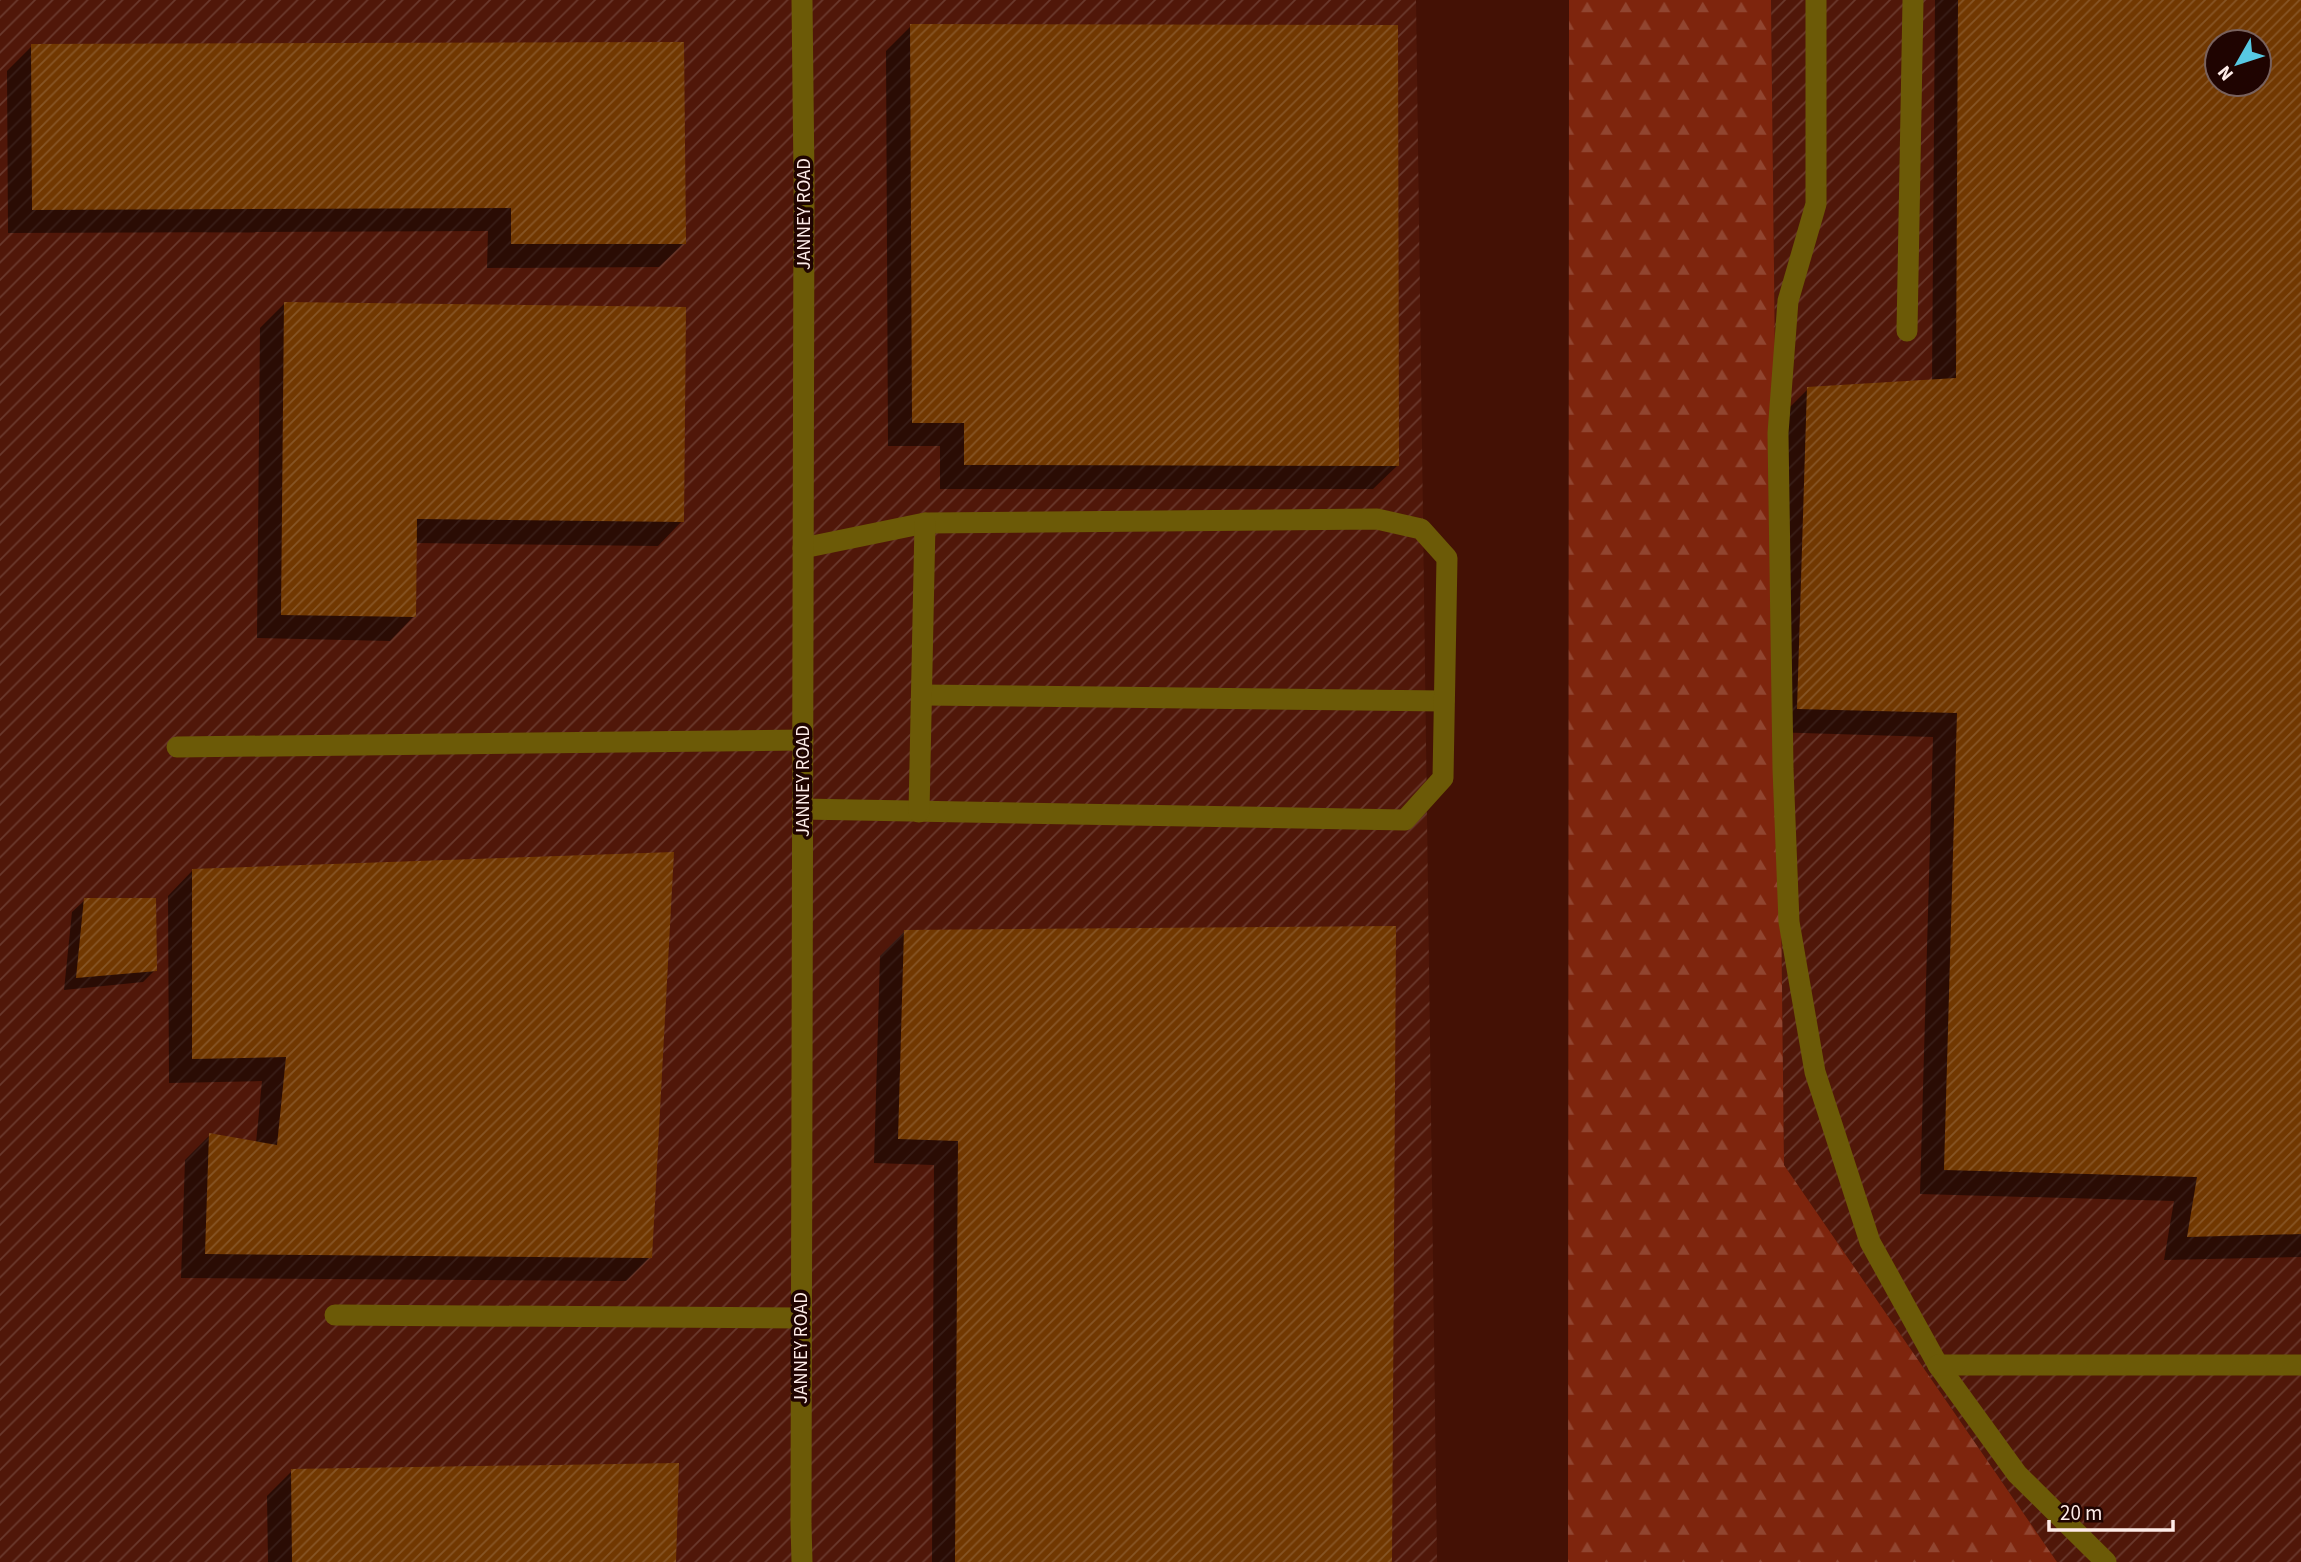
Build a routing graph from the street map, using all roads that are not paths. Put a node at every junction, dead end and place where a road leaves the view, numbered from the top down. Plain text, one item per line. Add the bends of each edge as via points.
1 (802, 0) edge
2 (1816, 0) edge
3 (1913, 0) edge
4 (1907, 331) dead end
5 (925, 523) junction
6 (803, 548) junction
7 (922, 695) junction
8 (1444, 701) junction
9 (803, 740) junction
10 (177, 747) dead end
11 (802, 809) junction
12 (919, 811) junction
13 (335, 1315) dead end
14 (801, 1318) junction
15 (1938, 1365) junction
16 (2301, 1365) edge
17 (802, 1562) edge
18 (2106, 1562) edge

1 - 6 street, JANNEY ROAD
2 - 15 street via 1816,204 1788,301 1778,433 1789,922 1815,1072 1870,1242
3 - 4 street
5 - 6 street
5 - 7 street
5 - 8 street via 1377,519 1421,529 1447,558
6 - 9 street, JANNEY ROAD
7 - 8 street
7 - 12 street
8 - 12 street via 1443,778 1405,820
9 - 10 street
9 - 11 street, JANNEY ROAD
11 - 12 street
11 - 14 street, JANNEY ROAD
13 - 14 street
14 - 17 street, JANNEY ROAD
15 - 16 street
15 - 18 street via 2017,1474

